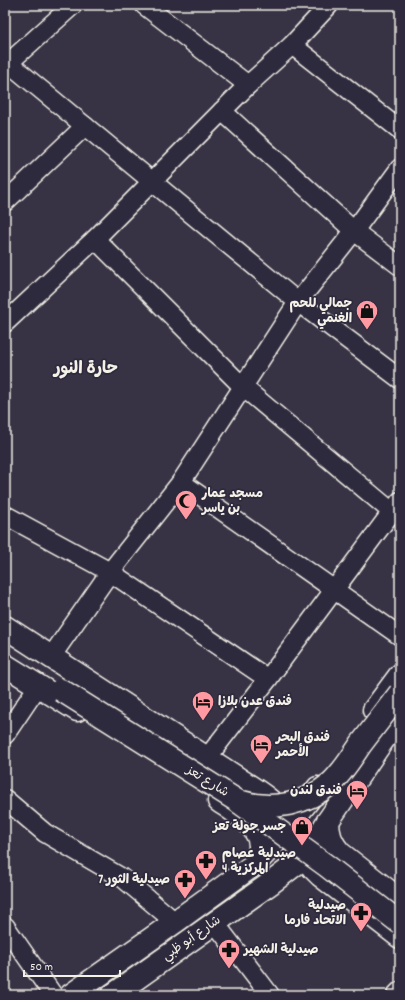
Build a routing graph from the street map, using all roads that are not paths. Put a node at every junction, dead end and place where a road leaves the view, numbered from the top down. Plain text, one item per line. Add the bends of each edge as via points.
1 (73, 5) edge
2 (144, 5) edge
3 (329, 5) edge
4 (292, 45) junction
5 (6, 63) edge
6 (248, 85) junction
7 (222, 110) junction
8 (85, 126) junction
9 (400, 130) edge
10 (400, 168) edge
11 (151, 182) junction
12 (5, 202) edge
13 (354, 231) junction
14 (95, 239) junction
15 (400, 266) edge
16 (298, 302) junction
17 (5, 323) edge
18 (400, 379) edge
19 (243, 387) junction
20 (181, 482) junction
21 (396, 506) edge
22 (5, 515) edge
23 (110, 572) junction
24 (334, 589) junction
25 (5, 627) edge
26 (400, 636) edge
27 (5, 637) edge
28 (5, 654) edge
29 (52, 657) junction
30 (5, 665) edge
31 (400, 675) edge
32 (268, 679) junction
33 (64, 684) junction
34 (38, 686) junction
35 (400, 693) edge
36 (400, 717) edge
37 (360, 730) junction
38 (5, 735) edge
39 (381, 744) junction
40 (207, 758) junction
41 (236, 776) junction
42 (320, 784) junction
43 (263, 795) junction
44 (5, 799) edge
45 (227, 800) junction
46 (295, 818) junction
47 (328, 822) junction
48 (304, 857) junction
49 (255, 864) junction
50 (320, 875) junction
51 (279, 878) junction
52 (213, 895) junction
53 (399, 899) edge
54 (222, 918) junction
55 (175, 922) junction
56 (390, 922) edge
57 (5, 926) edge
58 (400, 937) edge
59 (400, 991) edge
60 (53, 995) edge
61 (71, 995) edge
62 (113, 995) edge
63 (270, 995) edge
64 (396, 995) edge

1 - 5 street
2 - 6 street
3 - 4 street
4 - 6 street
4 - 9 street
5 - 8 street
6 - 7 street
7 - 11 street
7 - 13 street
8 - 11 street
8 - 12 street
10 - 13 street
11 - 14 street
11 - 16 street
13 - 15 street
13 - 16 street
14 - 17 street
14 - 19 street
16 - 18 street
16 - 19 street
19 - 20 street
19 - 21 street
20 - 23 street
20 - 24 street
21 - 24 street
22 - 23 street
23 - 29 street
23 - 32 street
24 - 26 street
24 - 32 street
25 - 29 main road
27 - 33 main road, شارع تعز
28 - 33 main road, شارع تعز
29 - 40 main road
30 - 34 main road
31 - 37 main road, شارع أبو ظبي
32 - 40 street
33 - 45 main road, شارع تعز, bridge
34 - 38 street
34 - 45 main road
35 - 45 main road, bridge via 342,770 318,793 300,801 272,806
36 - 39 main road
37 - 39 main road via 358,738 362,746 374,749
37 - 42 main road, شارع أبو ظبي
39 - 47 main road
40 - 41 main road
41 - 43 main road
41 - 45 main road via 241,786 240,796 233,802 223,803
42 - 43 main road via 292,797 277,798
42 - 46 main road, شارع أبو ظبي
43 - 46 main road via 284,816
44 - 55 street via 45,832 124,879
45 - 49 main road via 256,832 260,844
45 - 56 main road, شارع تعز, bridge via 327,866
46 - 48 main road
46 - 49 main road, شارع أبو ظبي
46 - 51 main road via 292,855
47 - 48 main road
47 - 53 main road via 334,846
48 - 50 main road
48 - 51 main road
49 - 52 main road, شارع أبو ظبي
50 - 51 main road
50 - 56 main road
51 - 54 main road, شارع أبو ظبي
52 - 54 main road via 225,895 231,901 232,905
52 - 55 main road, شارع أبو ظبي
53 - 56 main road via 388,895 378,898 375,903 376,917
54 - 62 main road, شارع أبو ظبي
54 - 63 street
55 - 61 main road, شارع أبو ظبي
56 - 58 main road
57 - 60 street
59 - 64 street

